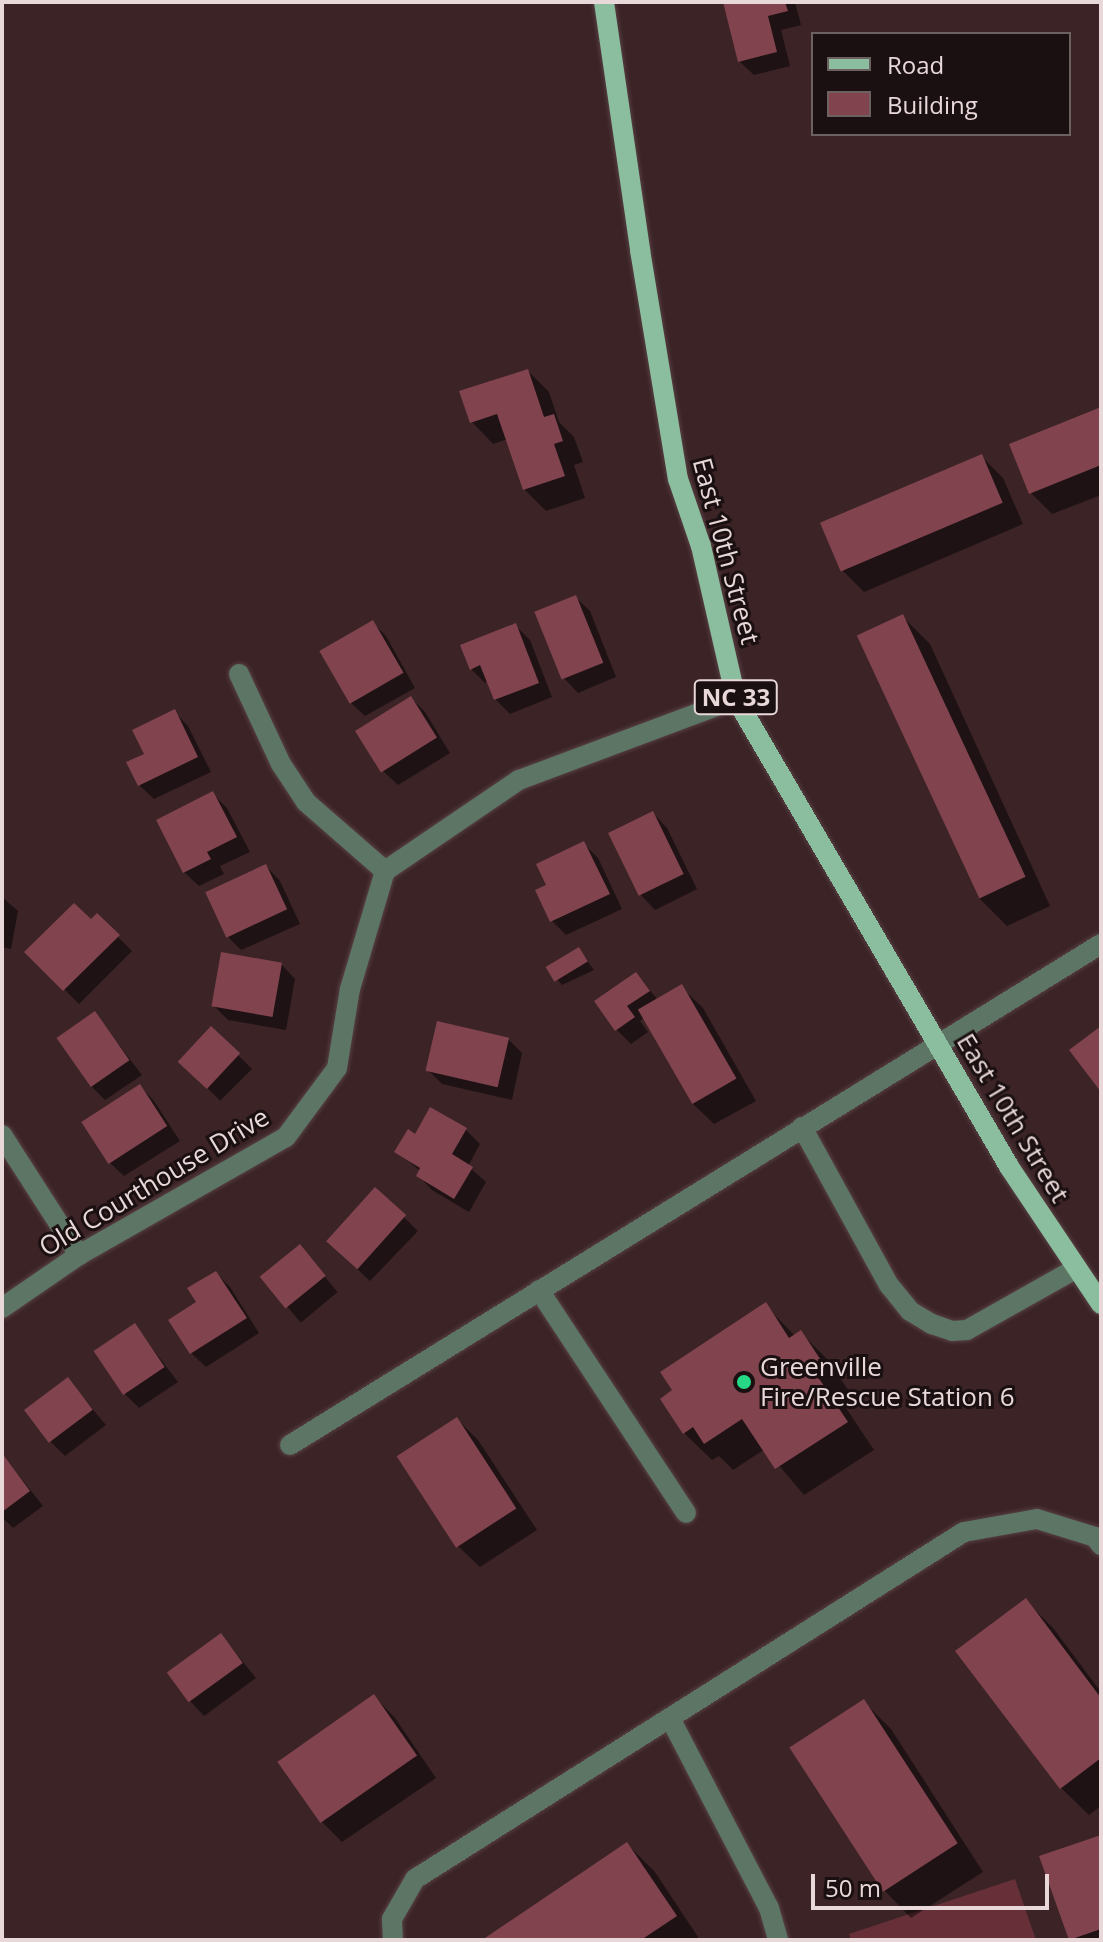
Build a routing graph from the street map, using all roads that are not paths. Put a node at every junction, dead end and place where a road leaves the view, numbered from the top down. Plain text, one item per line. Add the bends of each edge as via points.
1 (604, 2) edge
2 (239, 674) dead end
3 (736, 699) junction
4 (385, 871) junction
5 (1101, 944) edge
6 (936, 1043) junction
7 (802, 1127) junction
8 (2, 1135) edge
9 (79, 1255) junction
10 (1077, 1268) junction
11 (539, 1290) junction
12 (1101, 1304) edge
13 (2, 1308) edge
14 (290, 1445) dead end
15 (686, 1513) dead end
16 (1101, 1545) edge
17 (670, 1718) junction
18 (393, 1940) edge
19 (778, 1940) edge

1 - 3 main road, East 10th Street / NC 33 via 676,465 701,546
2 - 4 street via 281,764 306,802
3 - 4 street via 519,780
3 - 6 main road, East 10th Street / NC 33
4 - 9 street, Old Courthouse Drive via 350,989 337,1068 286,1137
5 - 6 street
6 - 7 street
6 - 10 main road, East 10th Street / NC 33
7 - 10 street via 889,1285 910,1311 932,1324 967,1330
7 - 11 street
8 - 9 street
9 - 13 street, Old Courthouse Drive
10 - 12 main road, East 10th Street / NC 33
11 - 14 street
11 - 15 street
16 - 17 street via 1095,1537 1037,1519 964,1532
17 - 18 street via 415,1879 392,1919
17 - 19 street via 769,1908

